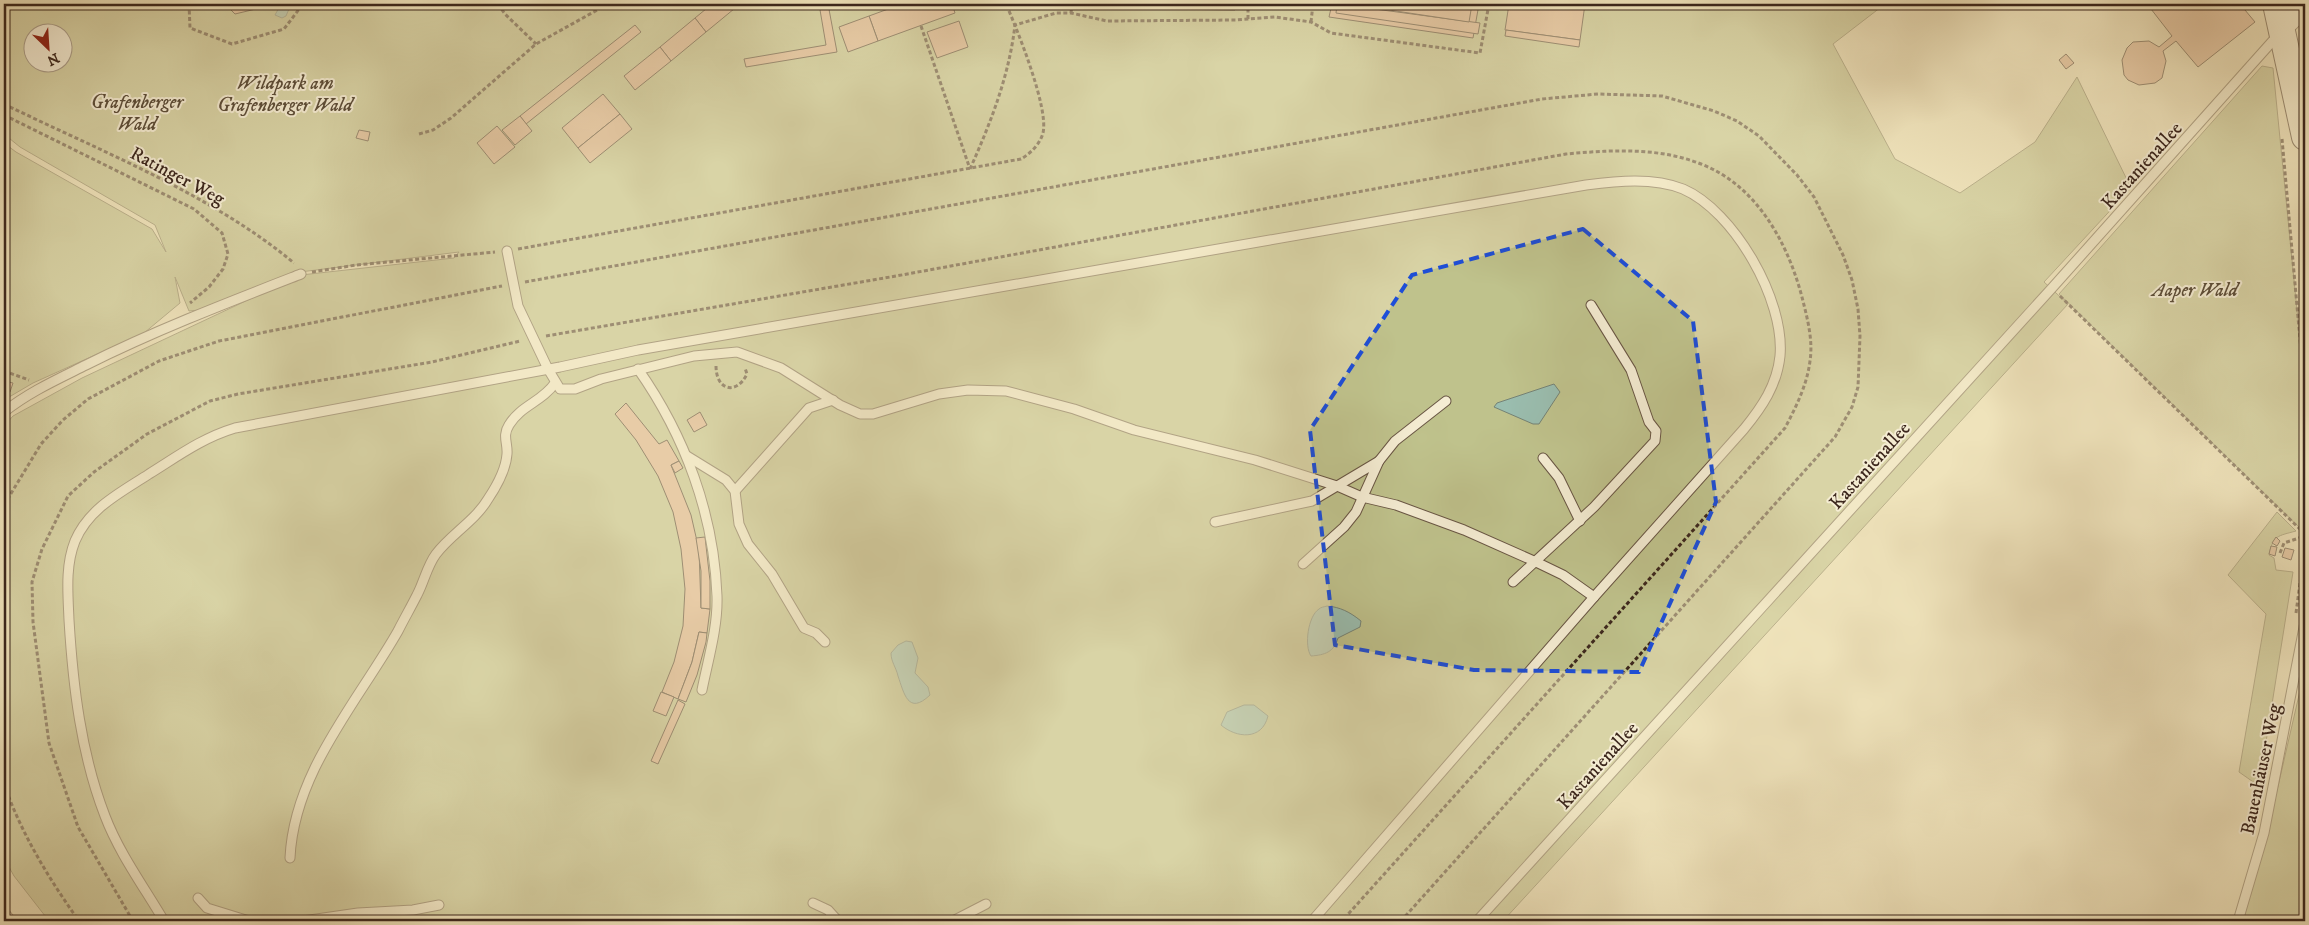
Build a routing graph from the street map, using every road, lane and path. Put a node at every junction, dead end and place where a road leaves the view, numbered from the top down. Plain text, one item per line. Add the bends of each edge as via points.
1 (189, 4) edge
2 (303, 4) edge
3 (498, 4) edge
4 (608, 4) edge
5 (1006, 4) edge
6 (1072, 4) edge
7 (1248, 4) edge
8 (1313, 4) edge
9 (1489, 4) edge
10 (2305, 6) edge
11 (1072, 13) junction
12 (2279, 16) edge
13 (1248, 19) junction
14 (1311, 22) junction
15 (1015, 25) junction
16 (920, 26) dead end
17 (536, 44) junction
18 (4, 104) edge
19 (4, 115) edge
20 (2281, 129) dead end
21 (419, 134) dead end
22 (2305, 137) edge
23 (970, 169) junction
24 (507, 251) junction
25 (301, 274) junction
26 (513, 284) junction
27 (2052, 288) junction
28 (187, 304) dead end
29 (1591, 305) dead end
30 (533, 338) junction
31 (548, 369) junction
32 (638, 369) junction
33 (4, 371) edge
34 (555, 383) junction
35 (43, 386) junction
36 (2305, 394) edge
37 (833, 400) junction
38 (1446, 401) dead end
39 (4, 412) edge
40 (687, 456) junction
41 (1543, 458) dead end
42 (1379, 461) junction
43 (1337, 486) junction
44 (735, 491) junction
45 (1362, 497) junction
46 (4, 505) edge
47 (1580, 521) junction
48 (1215, 522) dead end
49 (2305, 535) edge
50 (2280, 553) dead end
51 (1534, 561) junction
52 (1303, 564) dead end
53 (1513, 582) dead end
54 (1594, 597) junction
55 (2305, 622) edge
56 (825, 642) dead end
57 (702, 690) dead end
58 (4, 784) edge
59 (290, 858) dead end
60 (198, 898) dead end
61 (813, 903) dead end
62 (986, 904) dead end
63 (438, 905) dead end
64 (4, 912) edge
65 (11, 921) edge
66 (79, 921) edge
67 (133, 921) edge
68 (164, 921) edge
69 (249, 921) edge
70 (303, 921) edge
71 (838, 921) edge
72 (953, 921) edge
73 (1312, 921) edge
74 (1342, 921) edge
75 (1401, 921) edge
76 (1477, 921) edge
77 (2238, 921) edge

1 - 2 path via 190,28 232,44 284,29
3 - 17 path
4 - 17 path
5 - 15 path
6 - 11 path
7 - 13 path
8 - 14 path
9 - 14 path via 1480,53 1331,33
10 - 12 street
11 - 13 path via 1107,21
11 - 15 path via 1045,15
12 - 22 street
12 - 27 lane, Kastanienallee via 2272,44
13 - 14 path via 1275,17
15 - 23 path via 1003,86
15 - 23 path via 1040,100 1043,133 1038,144 1021,159
16 - 23 path
17 - 21 path via 451,118 433,130
18 - 25 path, Ratinger Weg via 201,200 280,252 295,264
19 - 28 path via 194,209 222,233 228,254 223,269 209,287
20 - 36 path
23 - 24 path
24 - 25 path
24 - 26 lane
25 - 35 lane via 113,351
26 - 30 lane via 518,306
26 - 46 path via 219,341 159,361 88,399 63,420 40,444
26 - 75 path via 1542,99 1598,94 1662,96 1737,121 1759,136 1778,152 1814,197 1852,280 1860,336 1858,387 1852,407 1835,437
27 - 49 path
27 - 76 lane, Kastanienallee
29 - 47 lane via 1631,370 1649,422 1656,431 1655,441
30 - 31 lane
30 - 67 path via 432,362 210,401 120,452 68,496 42,549 32,582 33,622 49,743 78,826
30 - 74 path via 926,271 1566,154 1624,150 1653,152 1700,164 1720,173 1754,202 1768,219 1791,264 1804,305 1811,336 1810,360 1805,384 1786,428
31 - 34 lane
31 - 54 lane via 638,350 1576,187 1621,180 1654,182 1683,189 1706,203 1744,246 1775,314 1780,355 1770,393 1760,410
31 - 68 lane via 214,434 110,499 83,527 75,542 67,583 71,656 82,738 105,817
32 - 34 lane via 575,389 560,389
32 - 37 lane via 694,356 742,352 781,368
32 - 40 lane via 660,401
33 - 35 path
34 - 59 lane via 548,393 523,409 507,427 504,440 507,455 488,500 435,556 396,634 334,733 304,797
35 - 39 lane
37 - 43 lane via 860,414 873,414 940,394 968,390 1006,391
37 - 44 lane via 809,408
38 - 42 lane via 1395,441
40 - 44 lane via 726,480
40 - 57 lane via 711,542 717,598
41 - 47 lane via 1559,478
42 - 43 lane
42 - 45 lane
43 - 45 lane
43 - 48 lane via 1312,501
44 - 56 lane via 739,524 748,544 772,574 804,628
45 - 51 lane via 1396,505 1464,530
45 - 52 lane via 1356,512 1344,527
47 - 51 lane
49 - 50 path via 2284,543
51 - 53 lane
51 - 54 lane via 1563,575
54 - 73 lane
55 - 77 lane, Bauenhäuser Weg via 2272,801
58 - 66 path via 24,834
60 - 69 lane via 207,908
61 - 71 lane via 828,910
62 - 72 lane
63 - 70 lane
64 - 65 lane

